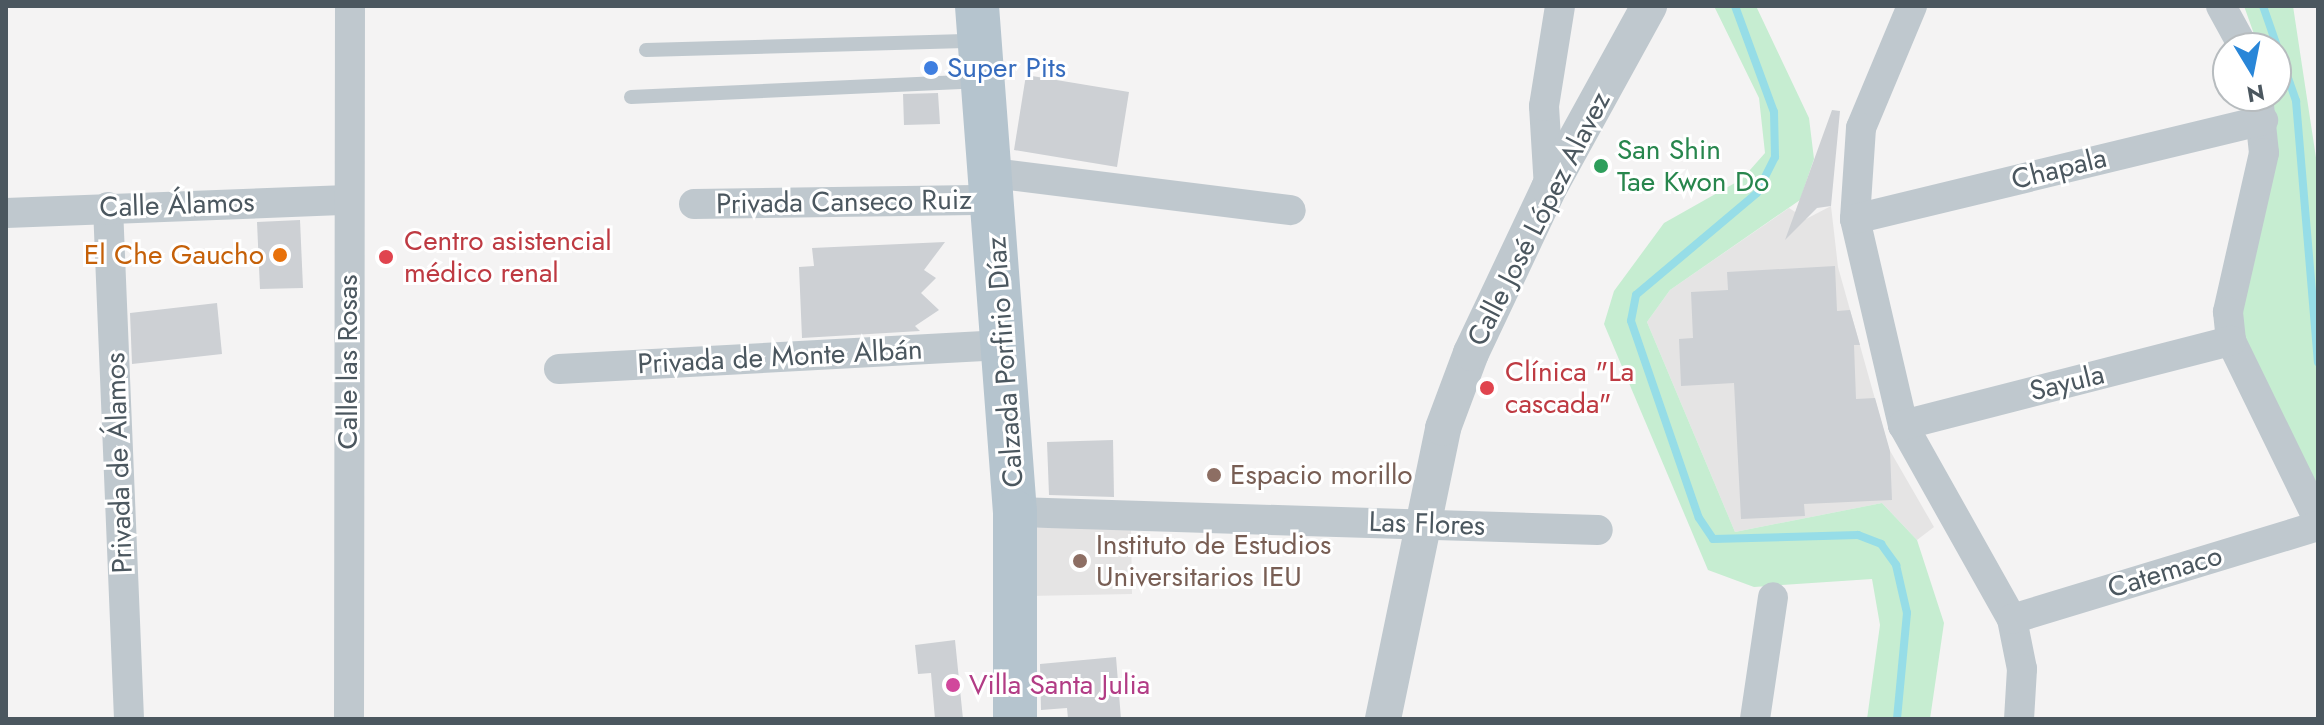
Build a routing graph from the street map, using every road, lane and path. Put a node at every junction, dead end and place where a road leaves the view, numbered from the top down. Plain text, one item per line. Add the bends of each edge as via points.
1 (350, 6) edge
2 (1560, 6) edge
3 (1649, 6) edge
4 (1912, 6) edge
5 (2221, 6) edge
6 (2235, 32) edge
7 (980, 43) edge
8 (646, 50) dead end
9 (631, 97) dead end
10 (2245, 112) edge
11 (2260, 112) edge
12 (993, 187) junction
13 (1549, 188) junction
14 (348, 200) junction
15 (694, 204) dead end
16 (108, 207) junction
17 (1291, 210) dead end
18 (6, 213) edge
19 (1855, 219) junction
20 (2231, 341) junction
21 (1002, 345) junction
22 (559, 369) dead end
23 (1903, 425) junction
24 (1015, 512) junction
25 (2318, 519) edge
26 (1422, 523) junction
27 (2318, 526) edge
28 (1598, 530) dead end
29 (1773, 597) dead end
30 (2012, 619) junction
31 (129, 719) edge
32 (349, 719) edge
33 (1015, 719) edge
34 (1383, 719) edge
35 (1755, 719) edge
36 (2019, 719) edge

1 - 14 street, Calle las Rosas
2 - 13 street via 1544,106
3 - 13 street, Calle José López Alavez
4 - 19 street via 1861,128
5 - 6 street
7 - 8 lane
7 - 9 lane
7 - 12 main road, Calzada Porfirio Díaz
10 - 19 street, Chapala
11 - 20 street via 2259,185 2228,312
12 - 15 street, Privada Canseco Ruiz
12 - 17 street, Privada Canseco Ruiz
12 - 21 main road, Calzada Porfirio Díaz
13 - 26 street, Calle José López Alavez via 1471,353
14 - 16 street, Calle Álamos
14 - 32 street, Calle las Rosas
16 - 18 street, Calle Álamos
16 - 31 street, Privada de Álamos
19 - 23 street
20 - 23 street, Sayula
20 - 25 street
21 - 22 street, Privada de Monte Albán
21 - 24 main road, Calzada Porfirio Díaz
23 - 30 street
24 - 26 street, Las Flores
24 - 33 main road, Calzada Porfirio Díaz
26 - 28 street, Las Flores
26 - 34 street, Calle José López Alavez
27 - 30 street, Catemaco
29 - 35 street
30 - 36 street via 2022,669

